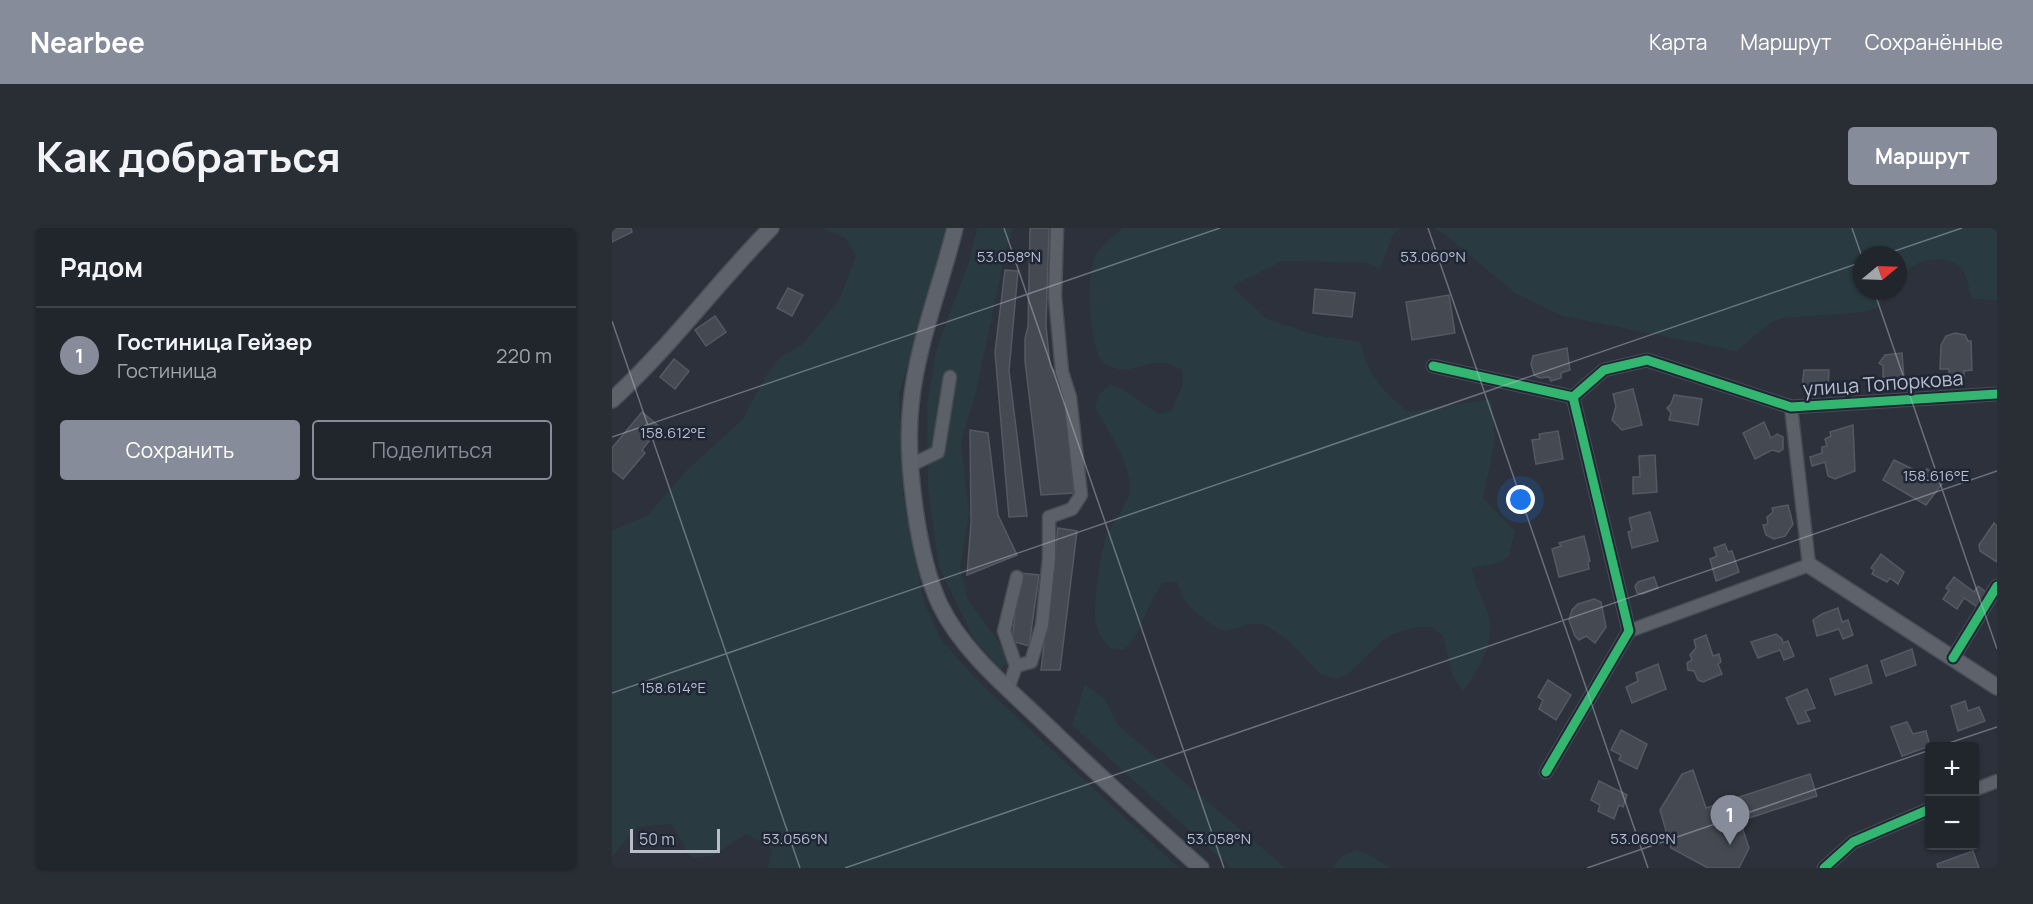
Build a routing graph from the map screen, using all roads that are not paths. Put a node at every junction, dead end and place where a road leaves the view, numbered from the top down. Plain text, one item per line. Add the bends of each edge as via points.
1 (771, 228) edge
2 (955, 228) edge
3 (1057, 228) edge
4 (1433, 366) dead end
5 (950, 376) dead end
6 (1997, 394) edge
7 (1573, 397) junction
8 (612, 400) edge
9 (1791, 407) junction
10 (911, 465) junction
11 (1809, 565) junction
12 (1017, 577) dead end
13 (1997, 586) edge
14 (1629, 631) junction
15 (1953, 658) junction
16 (1016, 666) junction
17 (1997, 687) edge
18 (1008, 689) junction
19 (1546, 772) dead end
20 (1997, 781) edge
21 (1979, 788) edge
22 (1925, 811) edge
23 (1201, 868) edge
24 (1824, 868) edge

1 - 8 main road
2 - 10 main road via 914,383 909,425
3 - 16 street via 1056,307 1081,495 1072,509 1049,517 1042,625 1031,662
4 - 7 street
5 - 10 street via 938,452
6 - 9 street, улица Топоркова
7 - 9 street, улица Топоркова via 1604,370 1647,360
7 - 14 street
9 - 11 street, улица Топоркова
10 - 18 main road via 926,562 940,605 965,643
11 - 14 street
11 - 15 main road
12 - 16 street via 1004,631
13 - 15 street
14 - 19 street
15 - 17 main road
16 - 18 street
18 - 23 main road
20 - 21 street
22 - 24 street via 1853,843

